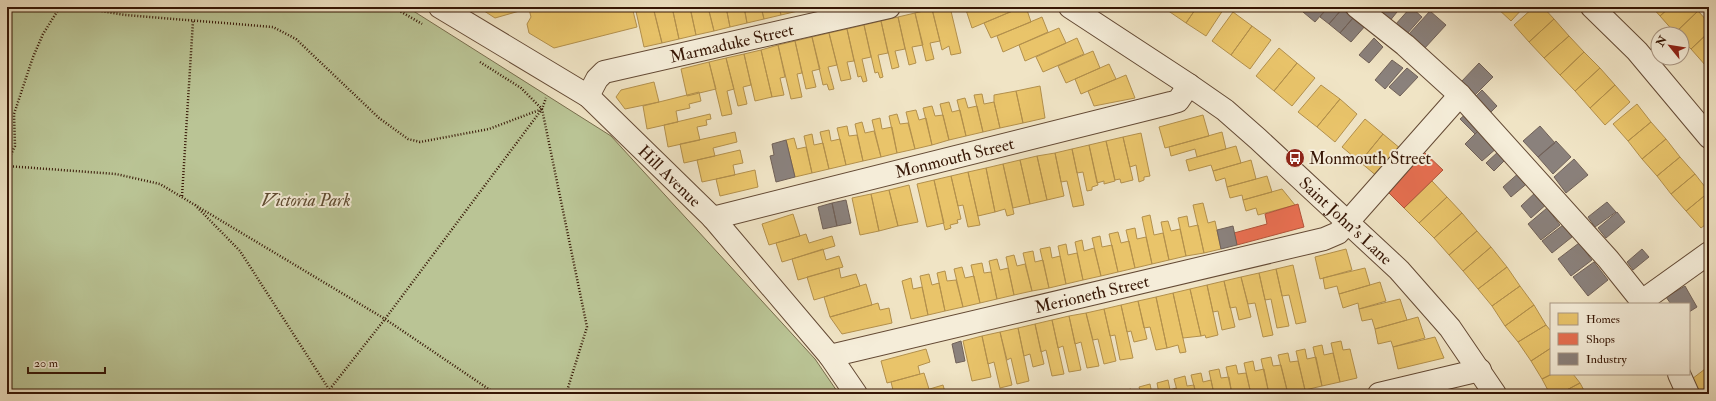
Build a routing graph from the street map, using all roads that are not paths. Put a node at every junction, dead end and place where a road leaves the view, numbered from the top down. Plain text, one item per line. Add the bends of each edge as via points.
1 (440, 7) edge
2 (889, 7) edge
3 (1070, 7) edge
4 (1357, 7) edge
5 (1592, 7) edge
6 (1189, 85) junction
7 (1460, 95) junction
8 (588, 96) junction
9 (1709, 137) edge
10 (713, 218) junction
11 (1349, 222) junction
12 (1709, 253) edge
13 (1643, 302) edge
14 (830, 356) junction
15 (1480, 370) junction
16 (1679, 375) edge
17 (856, 394) edge
18 (1379, 394) edge
19 (1495, 394) edge
20 (1688, 394) edge

1 - 8 street, Hill Avenue
2 - 8 street, Marmaduke Street via 604,72
3 - 6 street, Saint John's Lane
4 - 7 street via 1405,45
5 - 9 street via 1637,52
6 - 10 street, Monmouth Street via 1178,101 1171,103
6 - 11 street, Saint John's Lane via 1225,110
7 - 11 street, Merioneth Street
7 - 13 street
8 - 10 street, Hill Avenue
10 - 14 street, Hill Avenue
11 - 14 street, Merioneth Street via 1338,233 1324,239
11 - 15 street, Saint John's Lane via 1424,298 1450,328
12 - 13 street
14 - 17 street, Hill Avenue
15 - 18 street
15 - 19 street, Saint John's Lane
16 - 20 street

